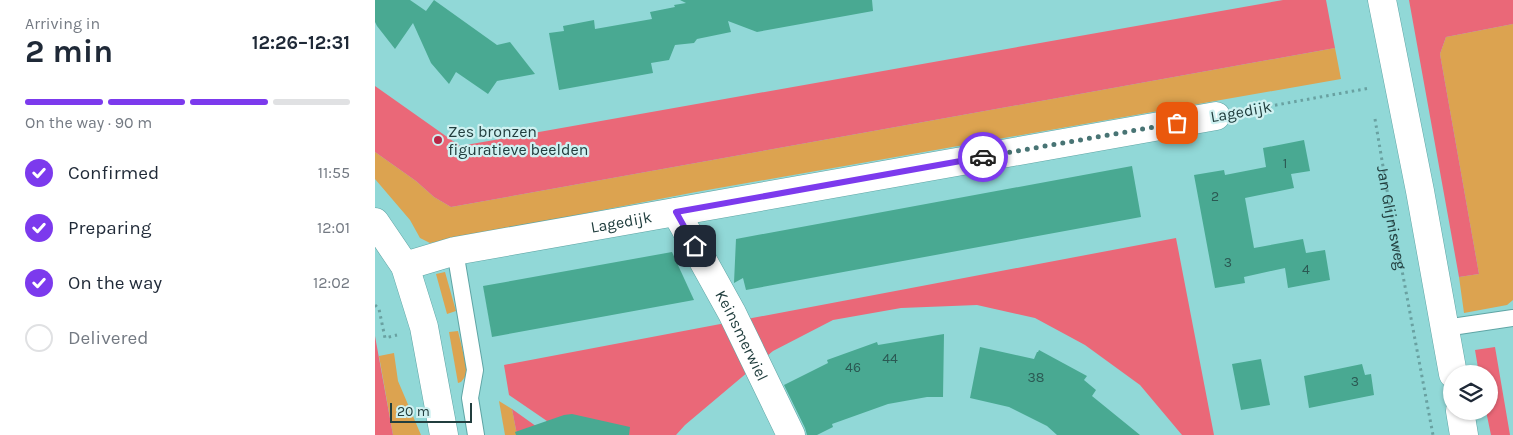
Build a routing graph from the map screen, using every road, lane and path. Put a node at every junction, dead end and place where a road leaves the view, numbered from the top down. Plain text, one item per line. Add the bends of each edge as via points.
1 (1382, 0) edge
2 (1368, 78) dead end
3 (1216, 116) joint
4 (1375, 118) dead end
5 (676, 212) junction
6 (375, 222) edge
7 (455, 251) junction
8 (405, 266) junction
9 (375, 305) edge
10 (379, 309) dead end
11 (1513, 318) edge
12 (1445, 328) junction
13 (1451, 365) edge
14 (1462, 420) edge
15 (444, 435) edge
16 (476, 435) edge
17 (791, 435) edge
18 (1433, 435) edge
19 (1464, 435) edge

1 - 12 street, Jan Glijnisweg
2 - 3 path, Lagedijk via 1370,88
3 - 5 street, Lagedijk
4 - 18 path, Jan Glijnisweg
5 - 7 street, Lagedijk
5 - 17 street, Keinsmerwiel via 732,313
6 - 8 street
7 - 8 street, Lagedijk
7 - 16 lane via 475,370 470,398
8 - 15 street via 424,327
9 - 10 path
11 - 12 lane
12 - 13 street, Jan Glijnisweg
14 - 19 street

